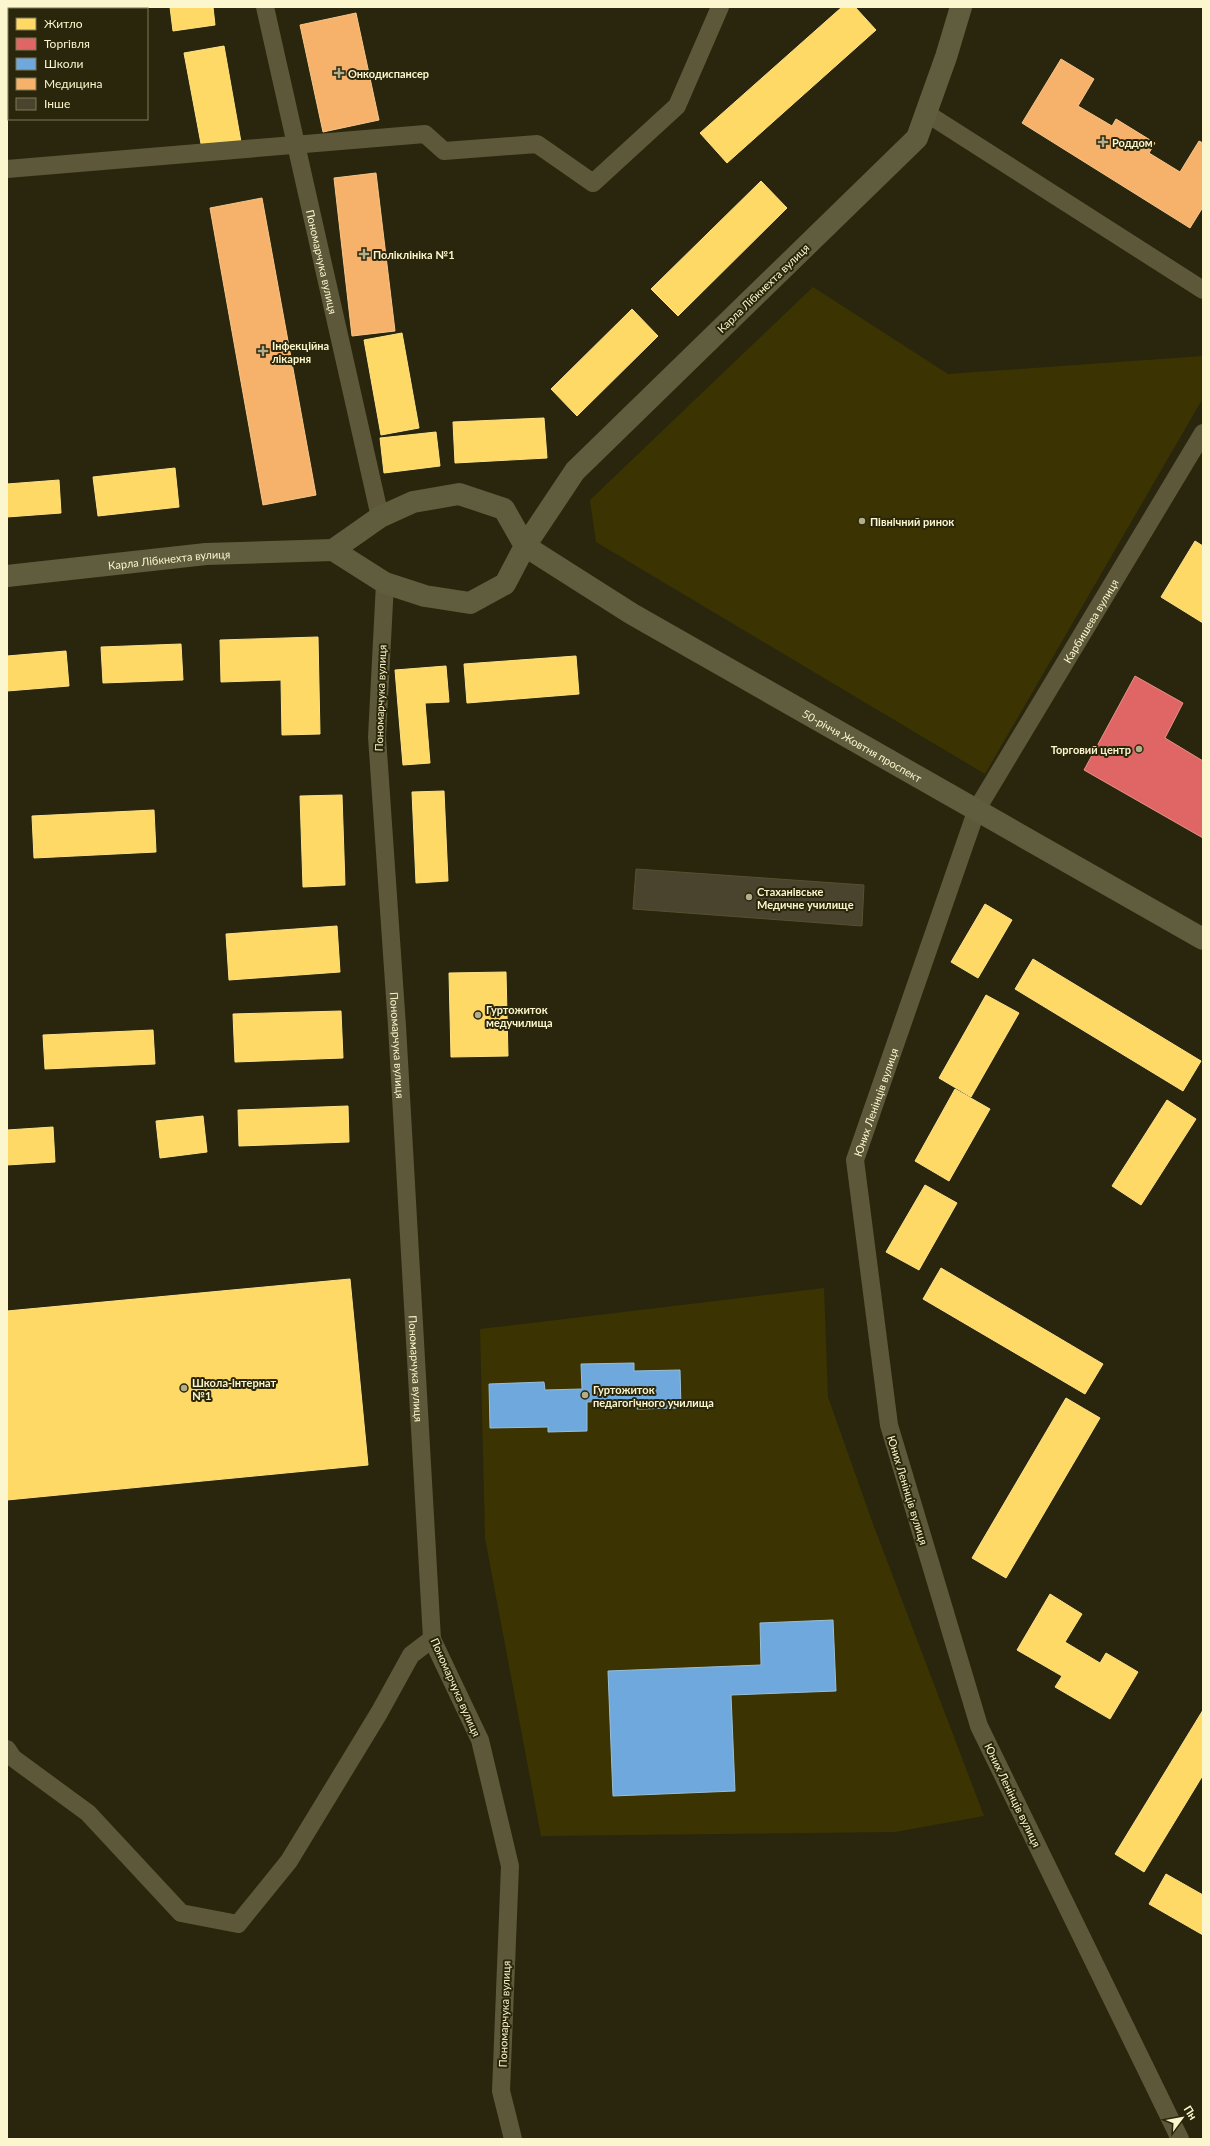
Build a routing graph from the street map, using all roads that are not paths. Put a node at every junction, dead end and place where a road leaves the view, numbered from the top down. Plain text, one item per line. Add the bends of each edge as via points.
1 (265, 7) edge
2 (720, 7) edge
3 (961, 7) edge
4 (926, 113) junction
5 (296, 144) junction
6 (7, 168) edge
7 (1203, 290) edge
8 (1203, 433) edge
9 (380, 517) junction
10 (525, 546) junction
11 (333, 550) junction
12 (7, 576) edge
13 (385, 583) junction
14 (977, 809) junction
15 (1203, 939) edge
16 (432, 1639) junction
17 (7, 1749) edge
18 (513, 2139) edge
19 (1180, 2139) edge

1 - 5 street, Пономарчука вулиця
2 - 5 street via 677,106 593,183 537,144 444,151 425,134
3 - 4 street, Карла Лібкнехта вулиця
4 - 7 street
4 - 10 street, Карла Лібкнехта вулиця via 917,138 575,471
5 - 6 street
5 - 9 street, Пономарчука вулиця
8 - 14 street, Карбишева вулиця
9 - 10 street via 413,502 459,494 504,509
9 - 11 street
10 - 13 street, Карла Лібкнехта вулиця via 505,584 470,603 425,596
10 - 14 street, 50-річчя Жовтня проспект via 632,614
11 - 12 street, Карла Лібкнехта вулиця via 206,554
11 - 13 street, Карла Лібкнехта вулиця
13 - 16 street, Пономарчука вулиця via 377,737 397,1026
14 - 15 street, 50-річчя Жовтня проспект
14 - 19 street, Юних Ленінців вулиця via 855,1160 889,1425 980,1726
16 - 17 street via 412,1655 289,1861 238,1924 181,1913 88,1813 13,1758
16 - 18 street, Пономарчука вулиця via 480,1740 510,1866 501,2091

